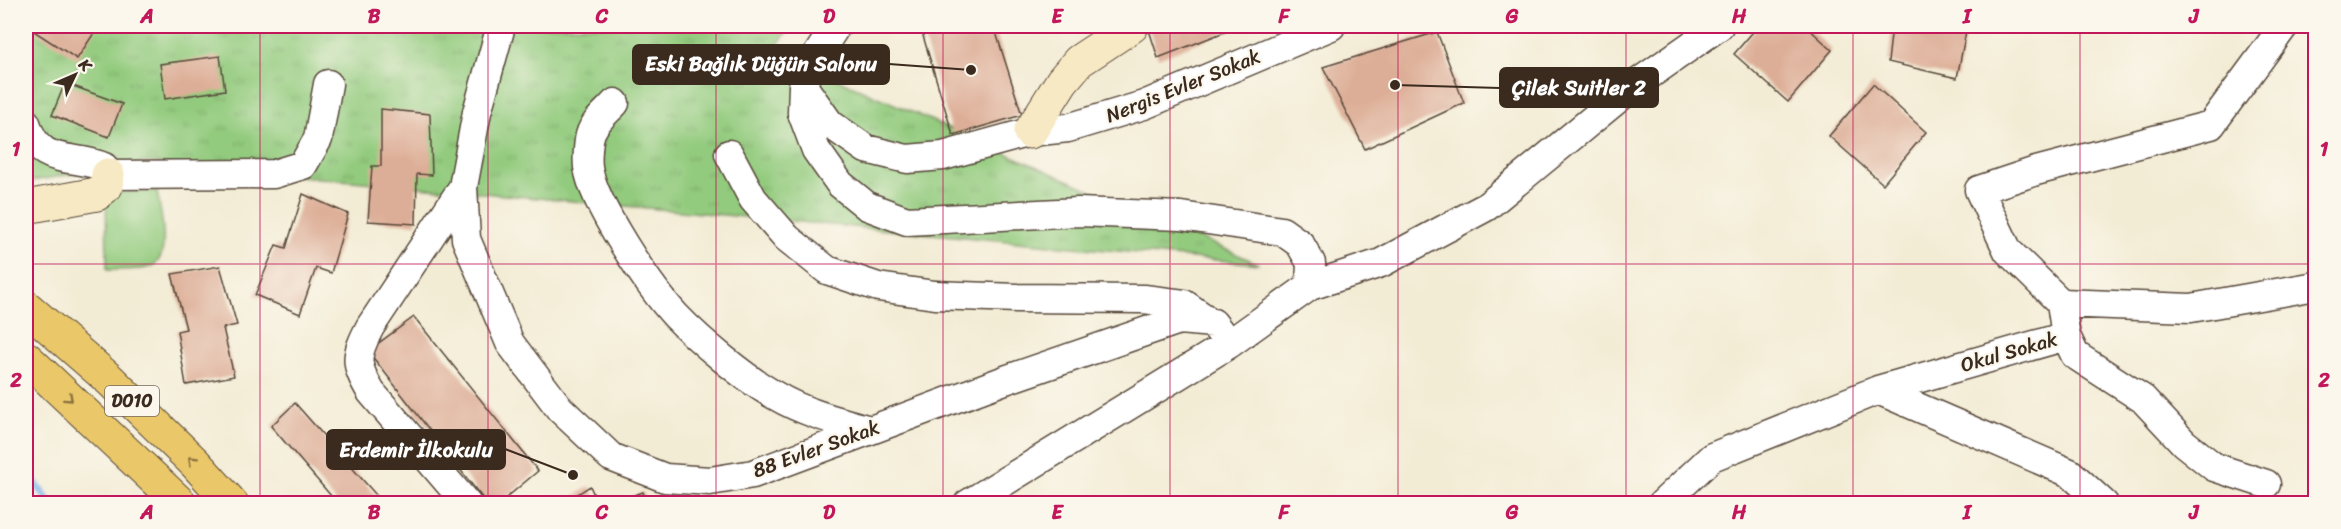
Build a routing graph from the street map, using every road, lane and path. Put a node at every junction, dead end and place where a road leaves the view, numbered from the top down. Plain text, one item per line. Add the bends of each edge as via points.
1 (501, 26) edge
2 (836, 26) edge
3 (1132, 26) edge
4 (1331, 26) edge
5 (1719, 26) edge
6 (2284, 26) edge
7 (327, 84) dead end
8 (803, 86) junction
9 (615, 103) dead end
10 (26, 123) edge
11 (1030, 132) junction
12 (729, 154) dead end
13 (108, 175) junction
14 (463, 187) junction
15 (26, 207) edge
16 (1310, 286) junction
17 (2316, 286) edge
18 (26, 289) edge
19 (2061, 303) junction
20 (26, 307) edge
21 (1221, 334) junction
22 (2066, 336) junction
23 (76, 350) junction
24 (26, 358) edge
25 (1878, 390) junction
26 (870, 430) junction
27 (2266, 484) dead end
28 (974, 502) edge
29 (181, 504) edge
30 (232, 504) edge
31 (467, 504) edge
32 (1662, 504) edge
33 (2104, 504) edge

1 - 14 street, 88 Evler Sokak via 477,112
2 - 8 street via 808,69
3 - 11 street via 1079,61
4 - 11 street, Nergis Evler Sokak via 1144,105 1068,128
5 - 16 street via 1632,87 1486,207 1380,263
6 - 19 street, Okul Sokak via 2211,125 1979,190 2008,251
7 - 13 street via 318,139 303,165 274,174
8 - 11 street, Nergis Evler Sokak via 831,124 866,149 907,159 943,156
8 - 16 street via 801,113 816,150 840,184 877,210 907,221 1078,212 1181,216 1282,231 1300,244 1311,263
9 - 26 street via 596,123 589,138 588,168 599,201 636,263 676,315 724,359 776,396 821,416
10 - 13 street via 37,145 50,156 93,162 104,167
12 - 21 street via 753,198 787,238 826,270 878,286 935,295 1144,299 1184,304
13 - 15 street via 106,186 97,194
14 - 26 street, 88 Evler Sokak via 466,239 510,343 560,409 611,457 665,478 710,481 753,474
14 - 31 street via 370,327 358,352 358,372
16 - 21 street
17 - 19 street via 2191,308
18 - 23 highway via 55,314
19 - 22 street, Okul Sokak
20 - 23 highway, D010
21 - 26 street, 88 Evler Sokak via 1179,320
21 - 28 street
22 - 25 street, Okul Sokak
22 - 27 street via 2075,355 2143,399 2184,443 2214,467
30 -> 23 highway, D010 via 195,463
24 -> 29 highway, D010
25 - 32 street, Okul Sokak via 1712,457
25 - 33 street via 2070,473

